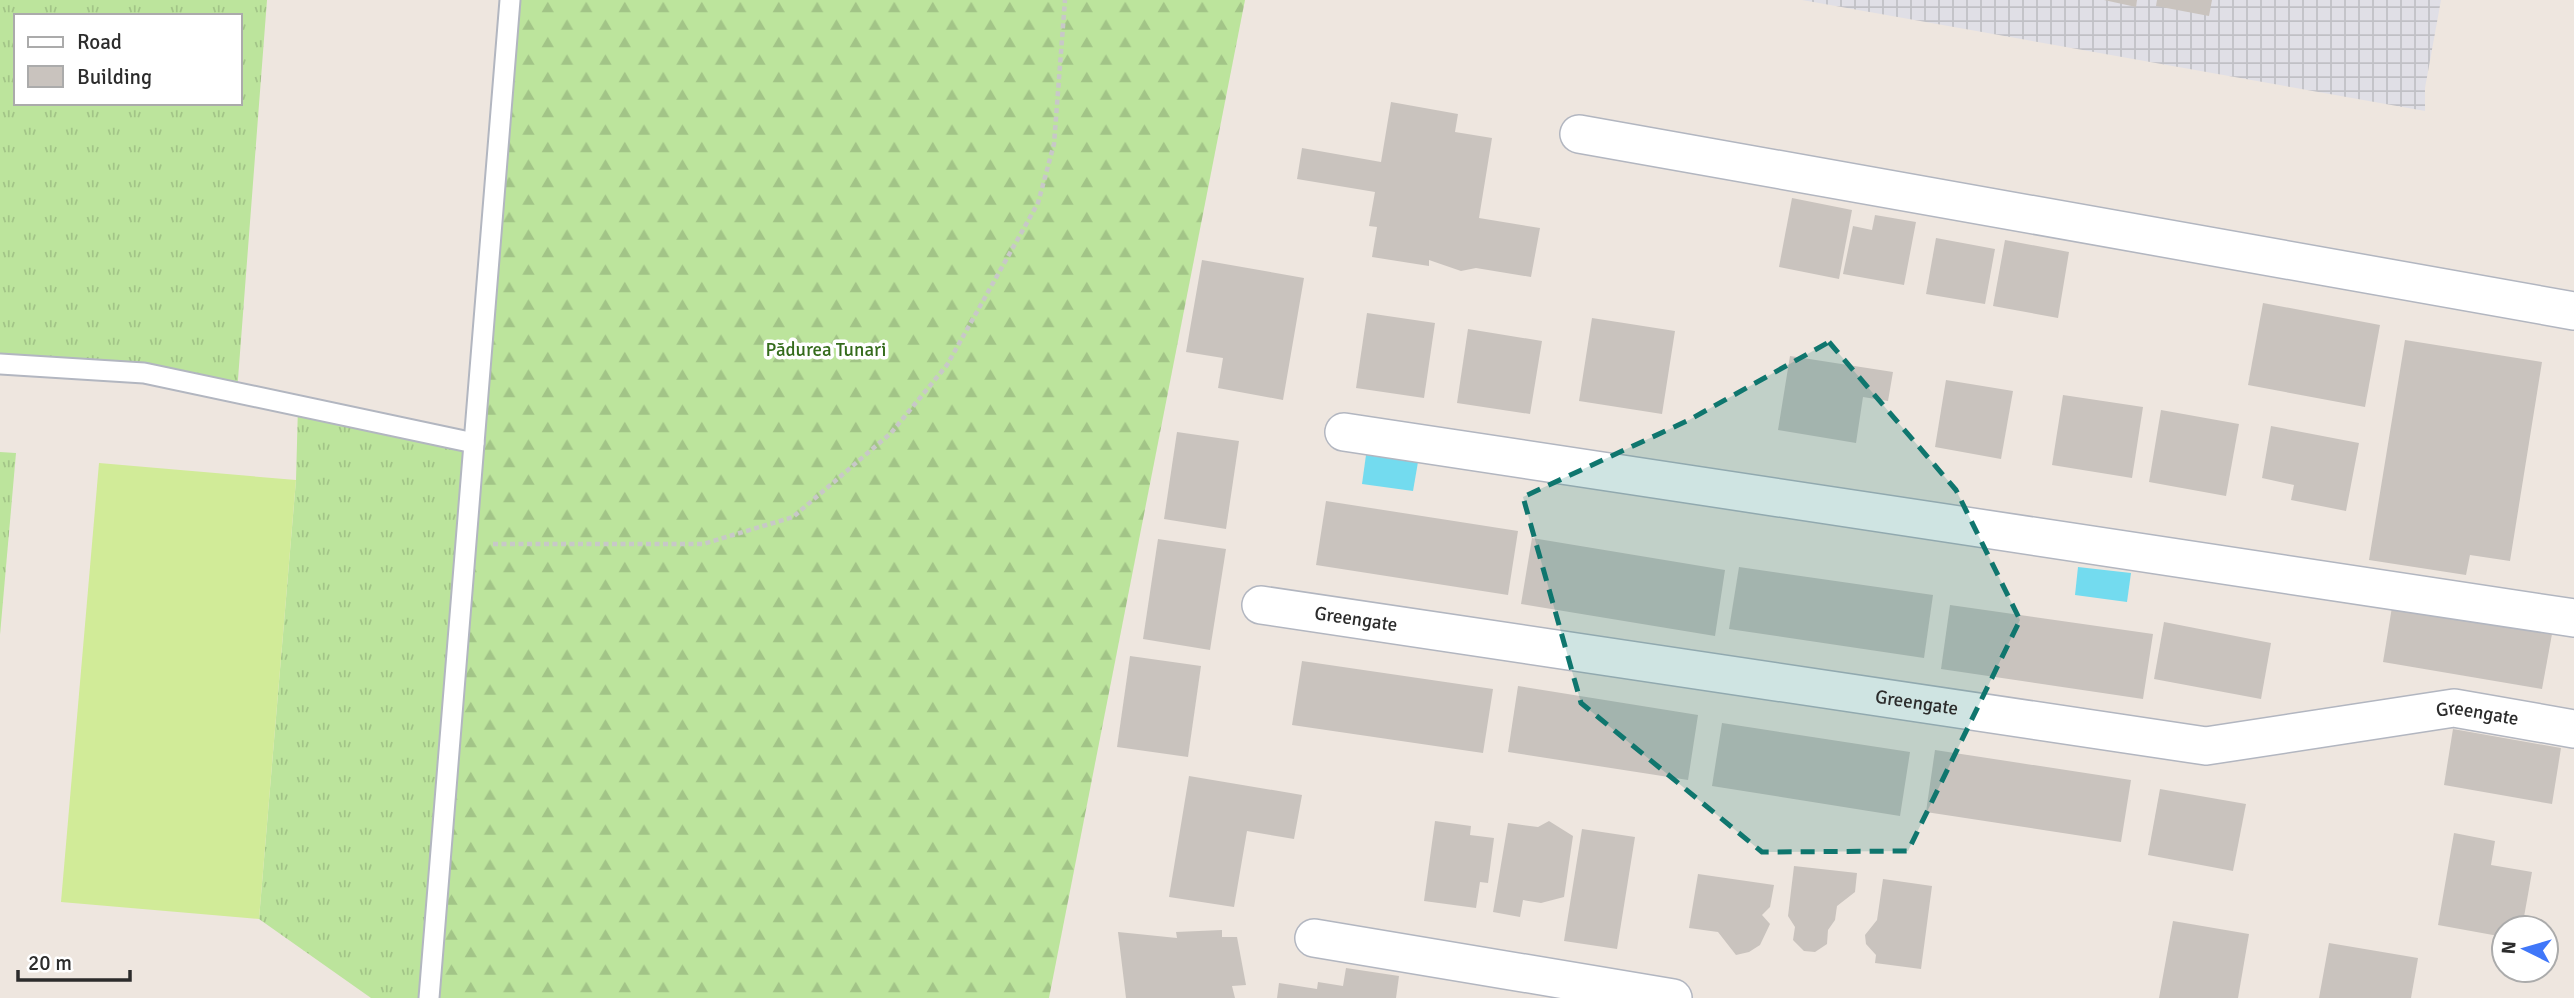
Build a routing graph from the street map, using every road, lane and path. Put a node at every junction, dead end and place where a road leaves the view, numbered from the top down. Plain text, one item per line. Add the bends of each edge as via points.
1 (510, 0) edge
2 (1065, 0) edge
3 (1579, 134) dead end
4 (2574, 312) edge
5 (0, 364) edge
6 (1344, 432) dead end
7 (474, 443) junction
8 (466, 544) junction
9 (1261, 605) dead end
10 (2574, 618) edge
11 (2574, 729) edge
12 (1314, 938) dead end
13 (429, 998) edge
14 (1674, 998) edge

1 - 7 lane
2 - 8 path via 1054,144 1038,203 947,365 891,433 793,517 703,544
3 - 4 street
5 - 7 lane via 144,373
6 - 10 street
7 - 8 lane
8 - 13 lane
9 - 11 street, Greengate via 2206,746 2454,708
12 - 14 street

